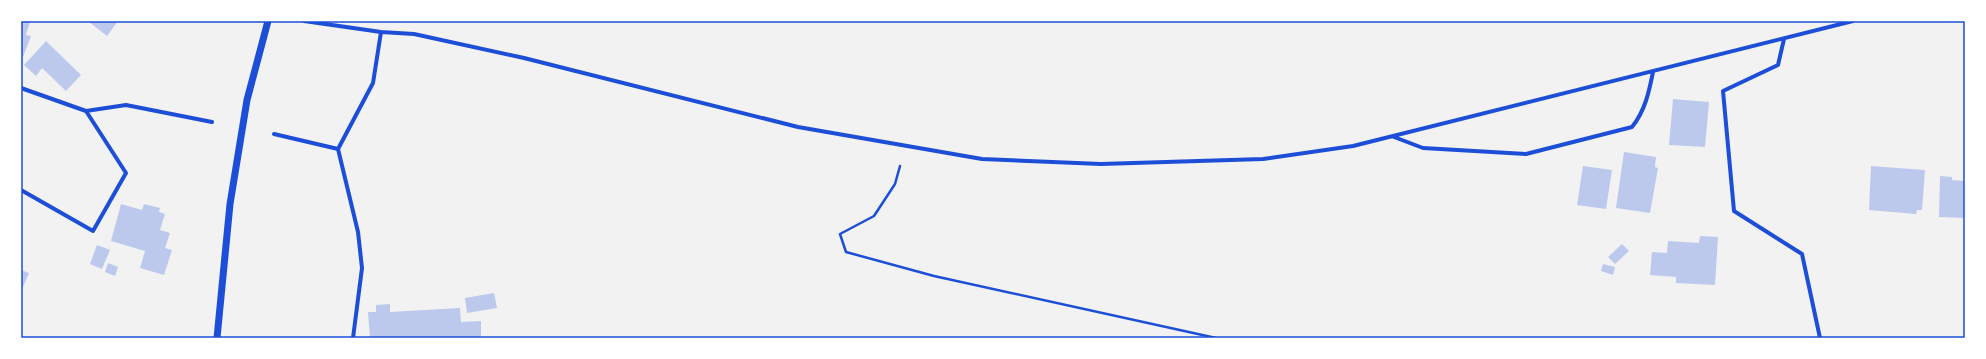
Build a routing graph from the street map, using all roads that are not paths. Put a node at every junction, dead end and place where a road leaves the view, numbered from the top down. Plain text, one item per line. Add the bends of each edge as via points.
1 (268, 21) edge
2 (304, 21) edge
3 (1853, 21) edge
4 (381, 32) junction
5 (1784, 39) junction
6 (1653, 72) junction
7 (22, 88) edge
8 (21, 94) edge
9 (86, 111) junction
10 (212, 122) dead end
11 (274, 134) dead end
12 (1394, 137) junction
13 (338, 149) junction
14 (21, 190) edge
15 (217, 338) edge
16 (353, 338) edge
17 (1820, 338) edge

1 - 15 street via 247,100 230,204
2 - 4 street
3 - 5 street
4 - 12 street via 414,34 517,56 798,127 982,159 1101,164 1263,159 1353,146
4 - 13 street via 373,83
5 - 6 street
5 - 17 street via 1778,65 1723,91 1734,211 1802,254
6 - 12 street
6 - 12 street via 1640,118 1632,127 1526,154 1423,148
7 - 8 street
7 - 9 street
9 - 10 street via 126,105
9 - 14 street via 126,173 93,231
11 - 13 street
13 - 16 street via 358,232 362,268

